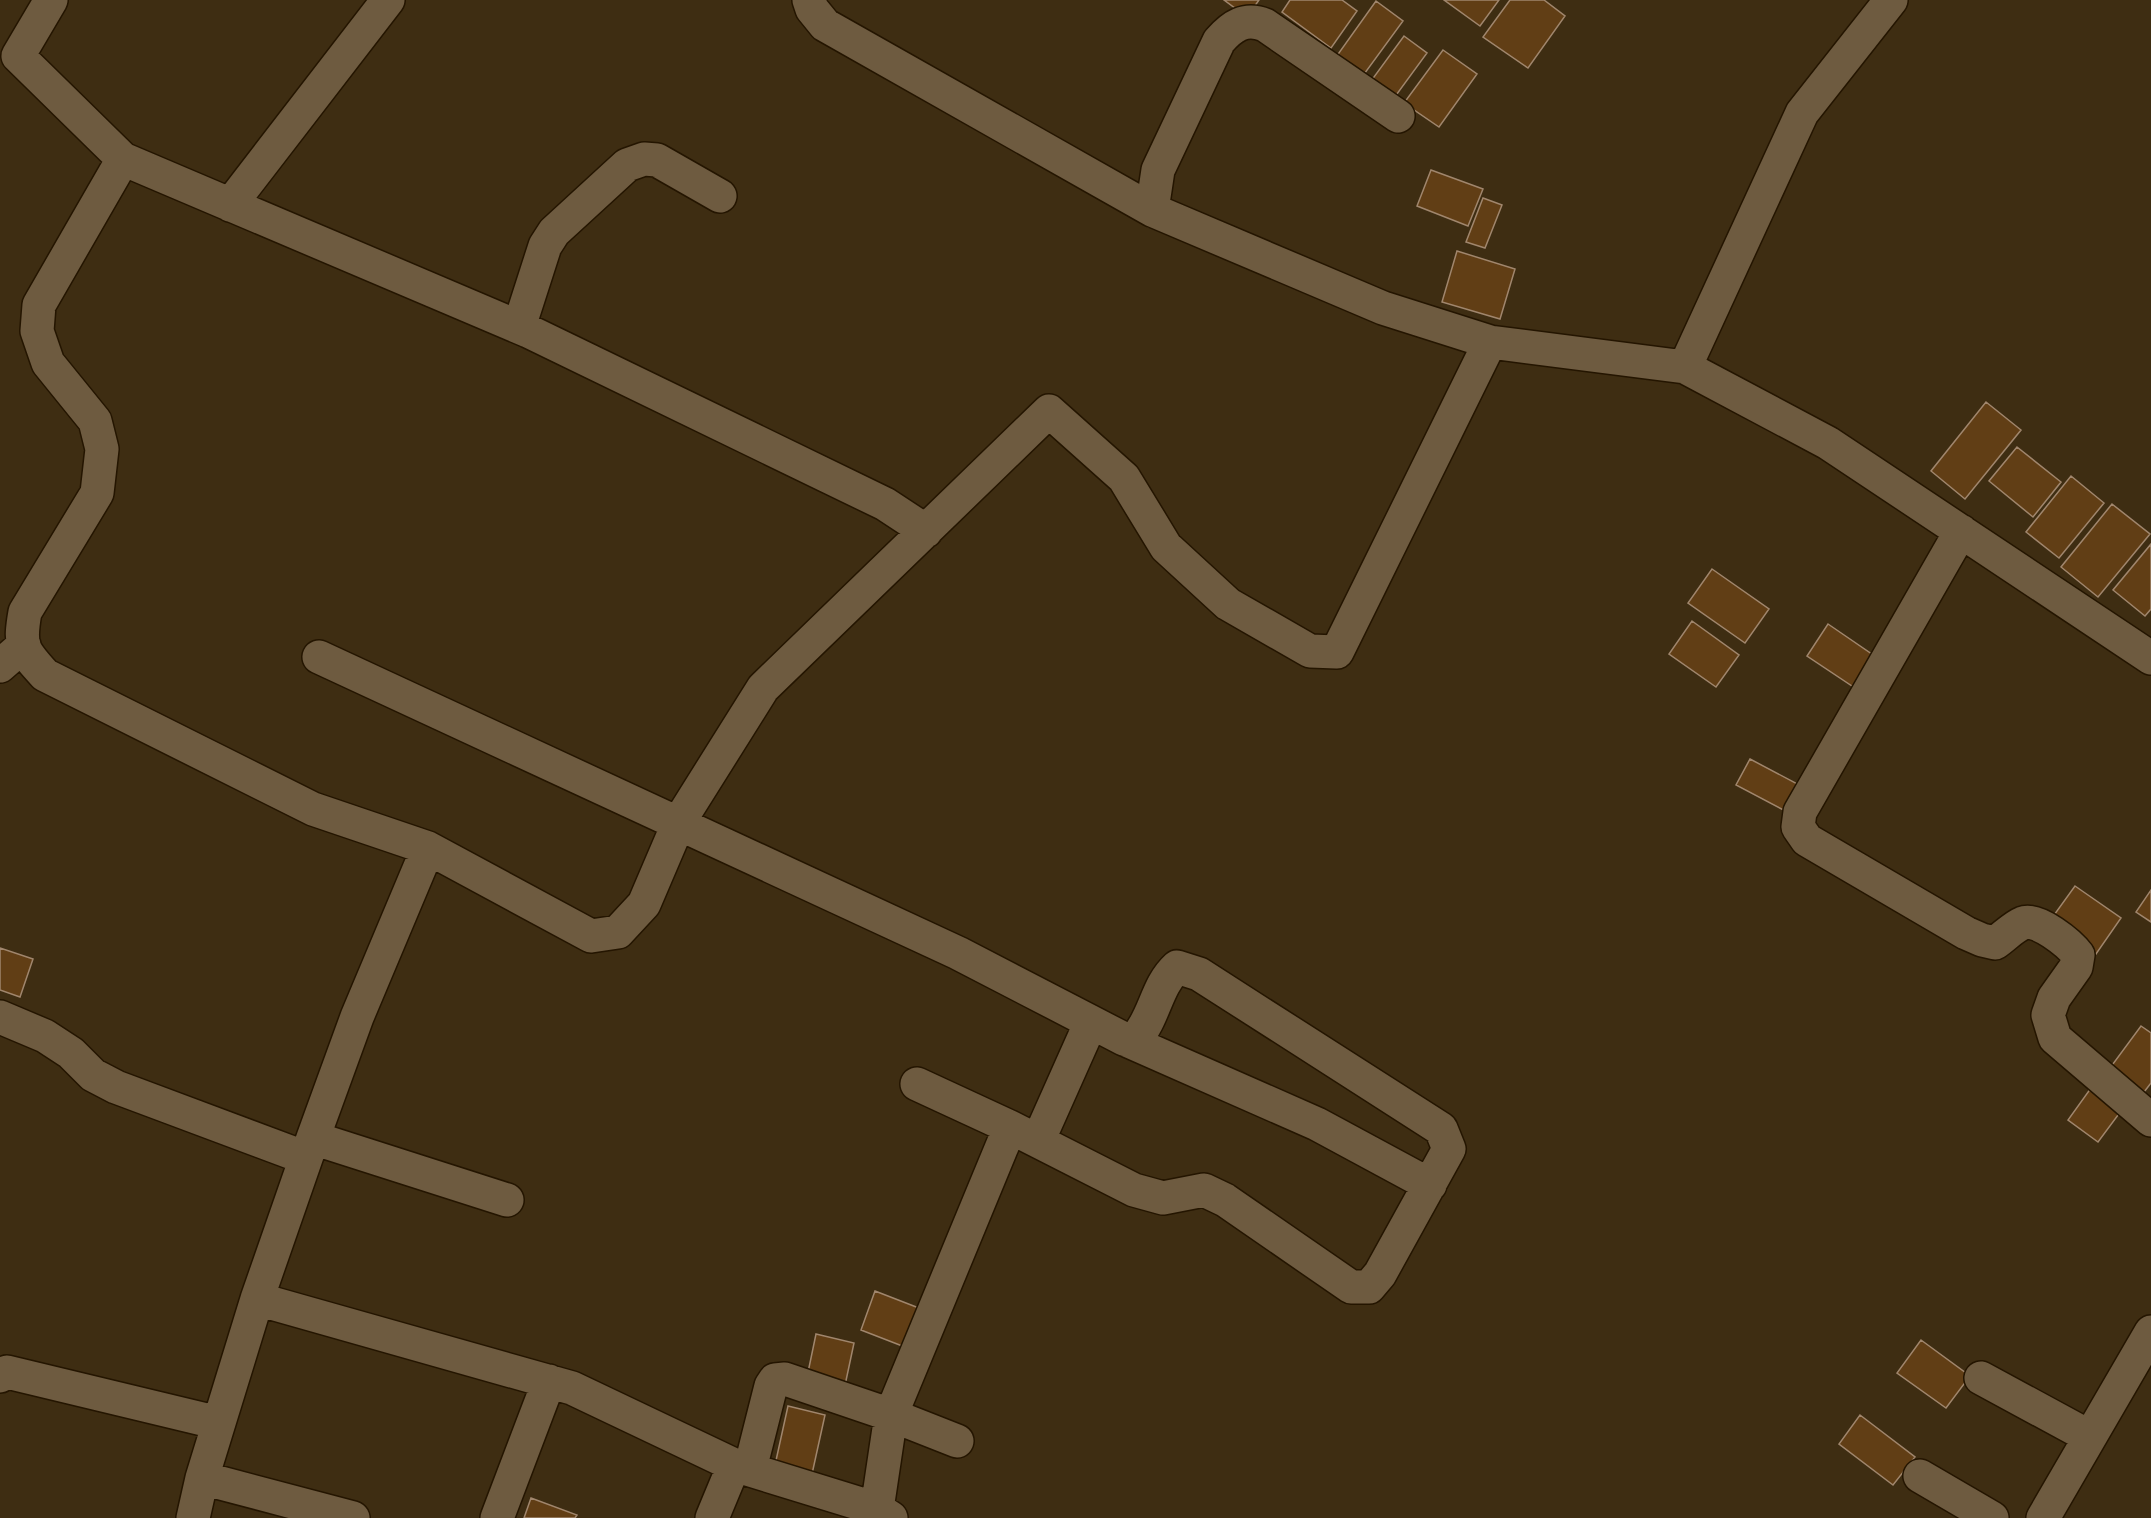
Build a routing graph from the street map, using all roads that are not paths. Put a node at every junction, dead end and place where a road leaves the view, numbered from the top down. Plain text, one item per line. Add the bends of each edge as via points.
1 (51, 0) edge
2 (388, 0) edge
3 (809, 0) edge
4 (1891, 0) edge
5 (1398, 116) dead end
6 (123, 159) junction
7 (720, 196) dead end
8 (230, 205) junction
9 (1152, 210) junction
10 (519, 327) junction
11 (1490, 342) junction
12 (1685, 367) junction
13 (926, 531) junction
14 (1961, 531) junction
15 (12, 655) edge
16 (319, 657) dead end
17 (2151, 658) edge
18 (679, 822) junction
19 (428, 848) junction
20 (0, 1017) edge
21 (1091, 1022) junction
22 (1124, 1039) junction
23 (917, 1084) dead end
24 (2151, 1120) edge
25 (1024, 1134) junction
26 (309, 1148) junction
27 (1430, 1185) junction
28 (507, 1200) dead end
29 (257, 1299) junction
30 (2151, 1332) edge
31 (0, 1376) edge
32 (1981, 1378) dead end
33 (549, 1381) junction
34 (891, 1415) junction
35 (219, 1423) junction
36 (2090, 1437) junction
37 (957, 1441) dead end
38 (742, 1467) junction
39 (1920, 1476) dead end
40 (202, 1478) junction
41 (884, 1514) edge
42 (193, 1518) edge
43 (353, 1518) edge
44 (497, 1518) edge
45 (712, 1518) edge
46 (1992, 1518) edge
47 (2043, 1518) edge

1 - 6 street via 18,56
2 - 8 street
3 - 9 street via 825,25
4 - 12 street via 1802,113
5 - 9 street via 1265,26 1257,22 1231,27 1219,41 1158,170
6 - 8 street
6 - 15 street via 39,305 38,331 48,363 95,422 102,449 97,493 25,612 22,633
7 - 10 street via 657,160 644,159 627,165 565,220 544,246
8 - 10 street
9 - 11 street via 1383,308
10 - 13 street via 885,504
11 - 12 street
11 - 13 street via 1337,652 1310,651 1228,604 1166,548 1124,478 1049,411
12 - 14 street via 1827,443
13 - 18 street via 763,688
14 - 17 street
14 - 24 street via 1800,812 1798,827 1807,840 1974,937 1995,943 2030,922 2072,947 2078,955 2076,967 2054,998 2048,1016 2055,1038
15 - 19 street via 26,655 45,675 313,809
16 - 18 street
18 - 19 street via 644,904 618,932 591,936
18 - 21 street via 958,952
19 - 26 street via 357,1017
20 - 26 street via 45,1036 71,1053 93,1075 116,1087
21 - 22 street
21 - 25 street
22 - 27 street via 1317,1124
22 - 27 street via 1136,1038 1145,1028 1167,976 1177,967 1199,974 1441,1129 1449,1149
23 - 25 street
25 - 27 street via 1134,1190 1162,1198 1204,1190 1215,1195 1351,1287 1369,1287 1380,1274
25 - 34 street
26 - 28 street
26 - 29 street
29 - 33 street
29 - 35 street
30 - 36 street
31 - 35 street via 7,1372
32 - 36 street
33 - 38 street
33 - 44 street
34 - 37 street
34 - 38 street via 785,1379 775,1380
34 - 41 street
35 - 40 street
36 - 47 street
38 - 41 street
38 - 45 street
39 - 46 street
40 - 42 street
40 - 43 street

